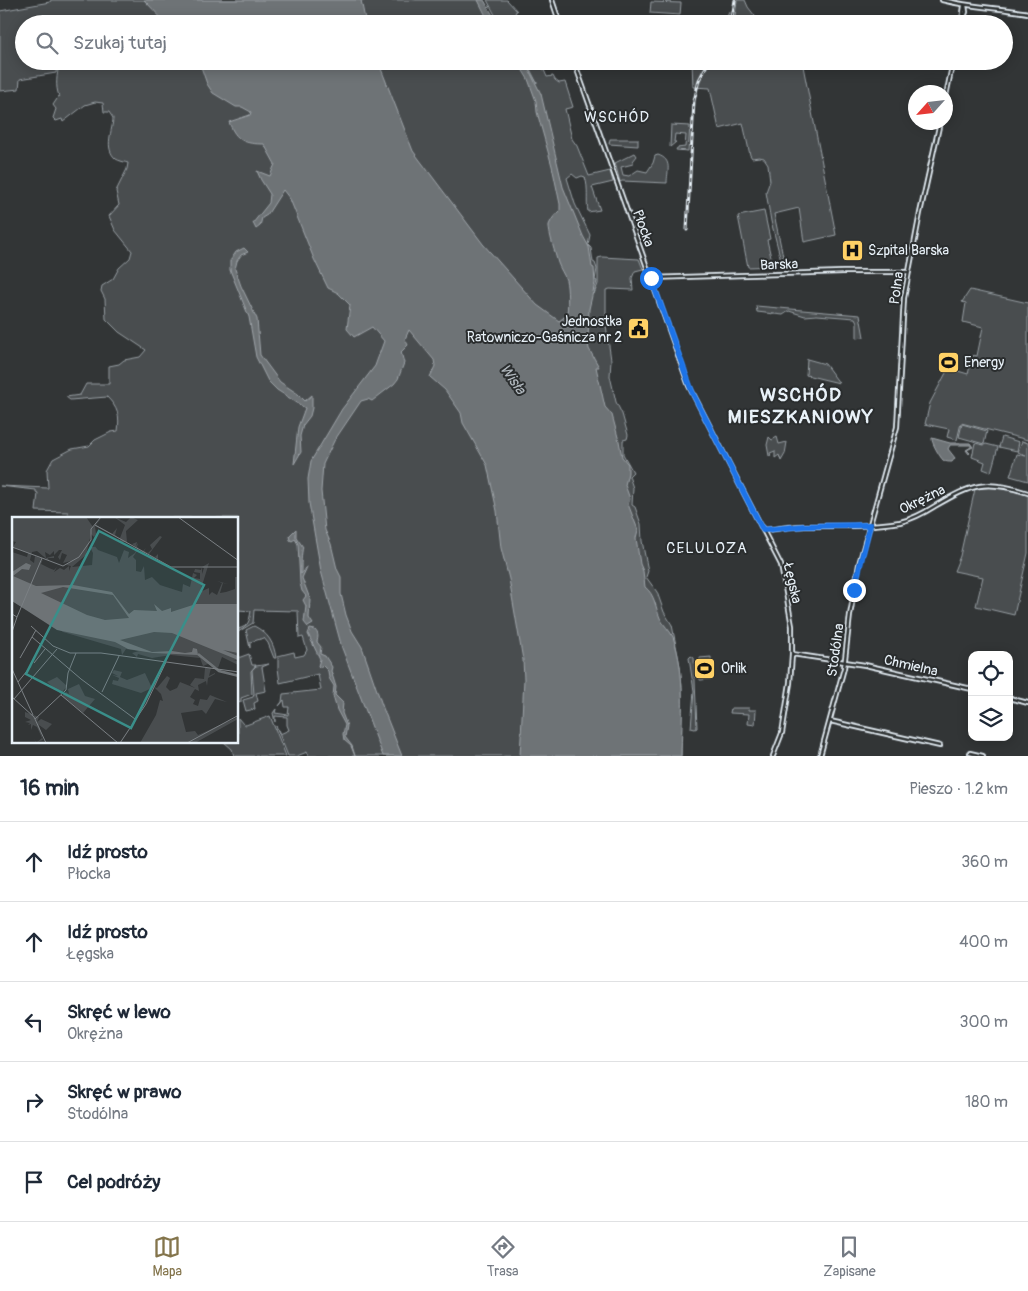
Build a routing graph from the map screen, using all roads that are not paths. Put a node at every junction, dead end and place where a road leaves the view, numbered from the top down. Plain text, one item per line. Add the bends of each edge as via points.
1 (552, 0) edge
2 (942, 0) edge
3 (965, 5) junction
4 (1028, 13) edge
5 (557, 15) edge
6 (965, 15) edge
7 (577, 70) edge
8 (951, 70) edge
9 (948, 85) edge
10 (938, 130) edge
11 (908, 272) junction
12 (651, 278) junction
13 (899, 400) joint
14 (697, 402) joint
15 (1028, 492) edge
16 (870, 525) junction
17 (763, 530) junction
18 (792, 654) junction
19 (845, 663) junction
20 (968, 689) edge
21 (1013, 699) edge
22 (1028, 703) edge
23 (830, 721) junction
24 (940, 746) dead end
25 (970, 753) dead end
26 (773, 756) edge
27 (820, 756) edge
28 (983, 756) edge

1 - 5 street
2 - 3 street
3 - 4 street
3 - 6 street
7 - 12 street, Płocka
8 - 9 street
10 - 11 street, Polna
11 - 12 street, Barska
11 - 13 street, Polna
12 - 14 street, Płocka
13 - 16 street, Stodólna via 897,427
14 - 17 street, Łęgska
15 - 16 street, Okrężna via 1002,485 975,486 909,520
16 - 17 street, Okrężna
16 - 19 street, Stodólna via 854,590
17 - 18 street, Łęgska via 782,568 792,626
18 - 19 street, Chmielna
18 - 26 street, Łęgska via 782,733
19 - 20 street, Chmielna
19 - 23 street, Stodólna
21 - 22 street
23 - 24 street
23 - 27 street, Stodólna
25 - 28 street

